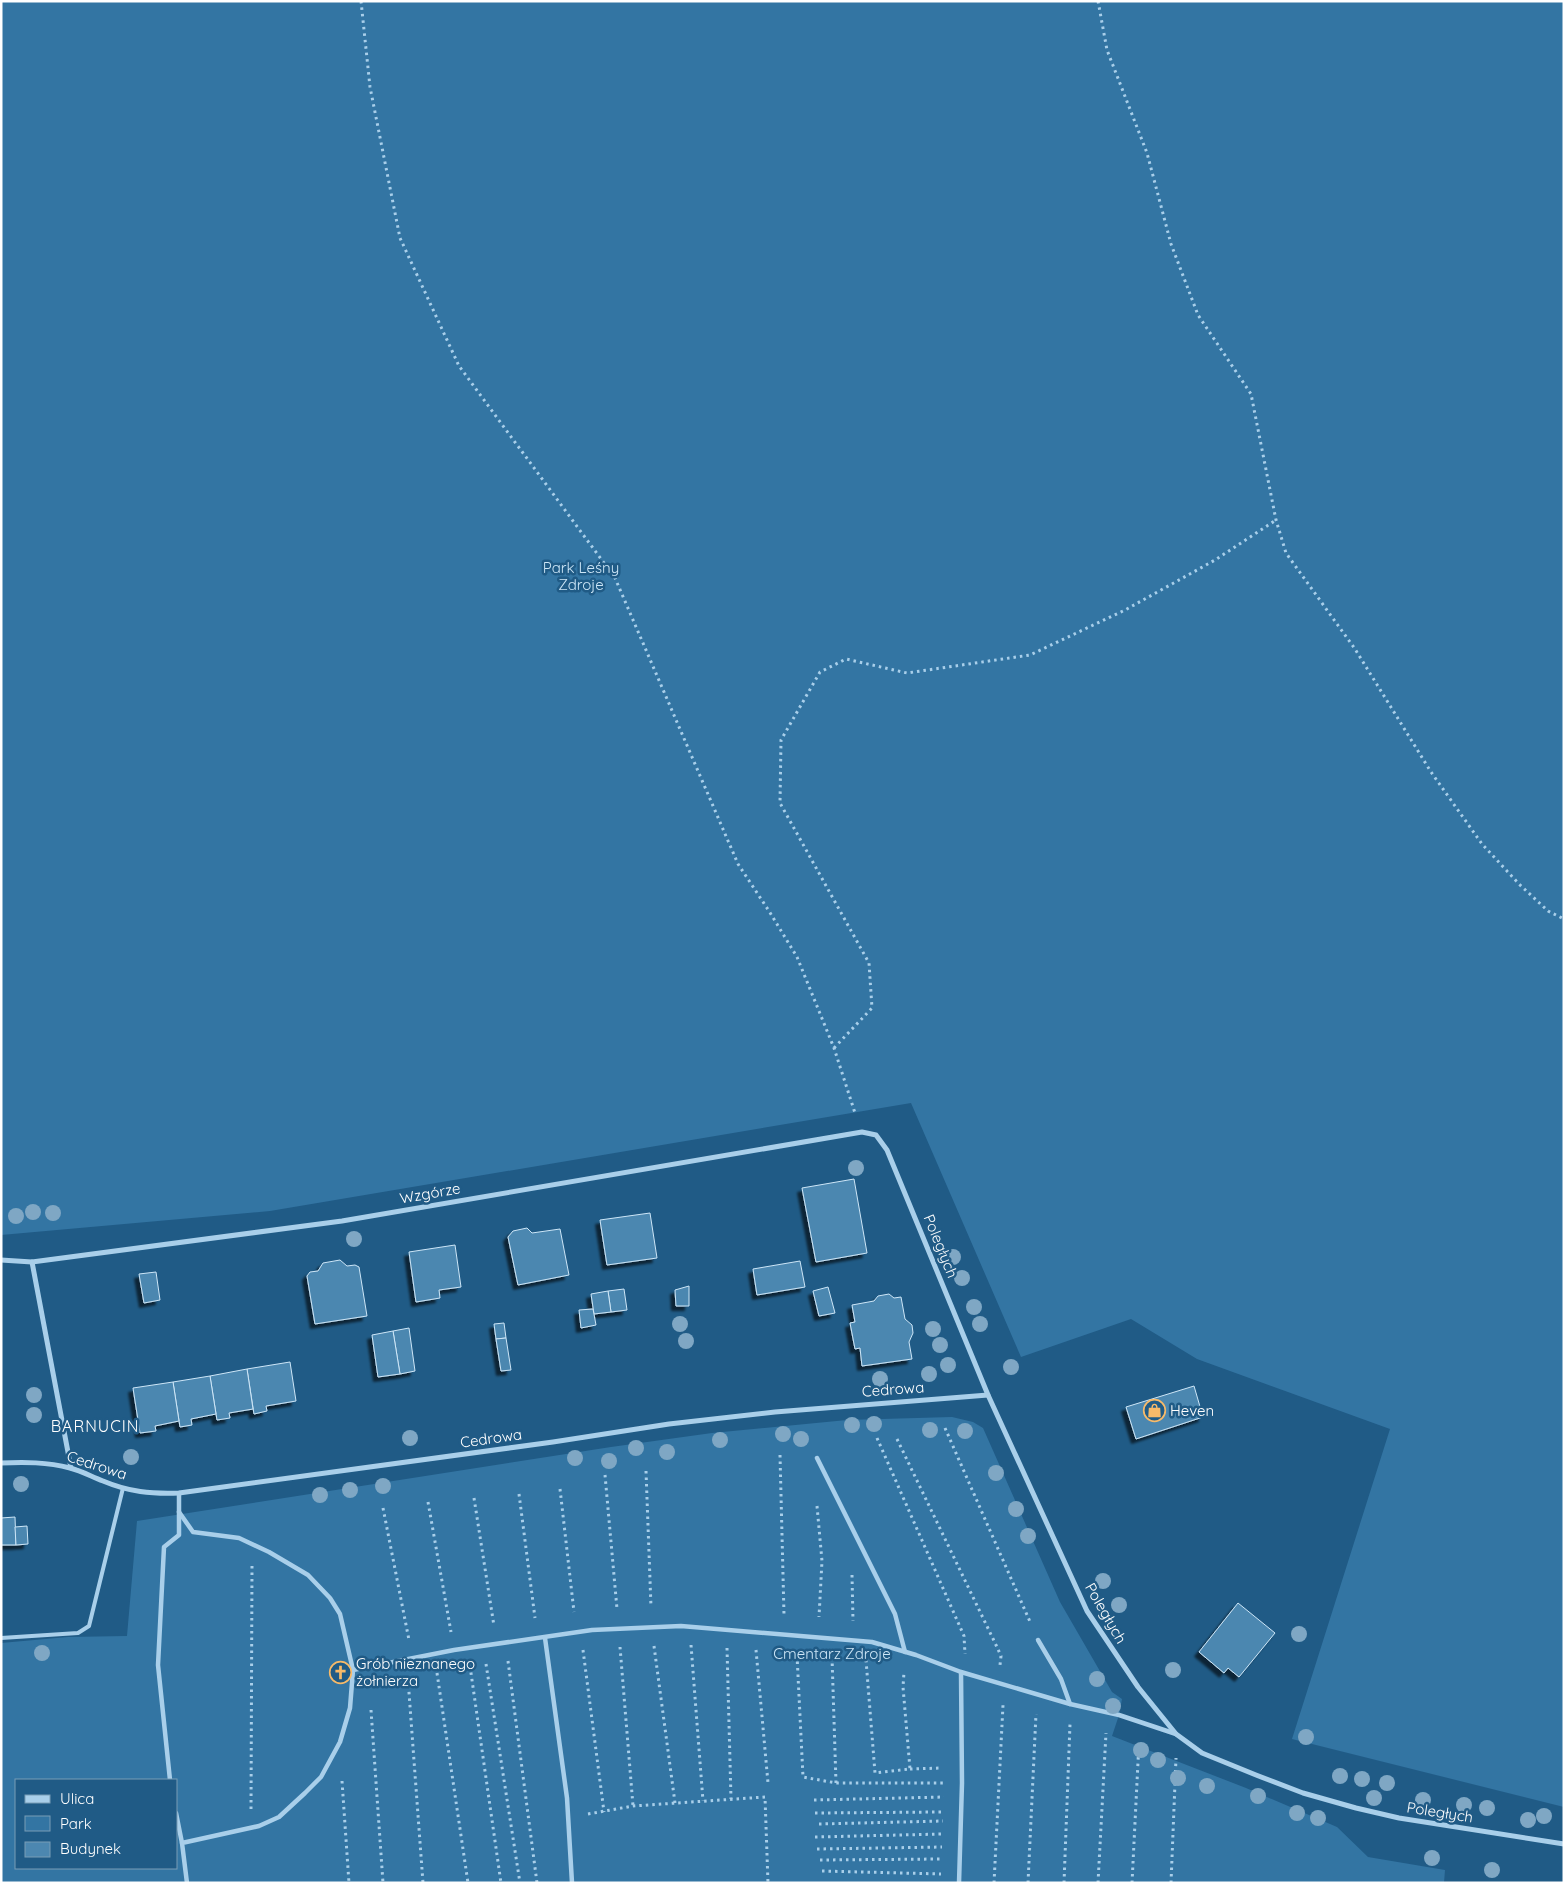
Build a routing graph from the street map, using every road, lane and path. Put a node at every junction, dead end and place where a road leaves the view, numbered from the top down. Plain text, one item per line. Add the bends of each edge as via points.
1 (361, 1) edge
2 (1098, 1) edge
3 (1276, 520) junction
4 (1564, 919) edge
5 (834, 1048) junction
6 (862, 1132) junction
7 (1, 1260) edge
8 (32, 1262) junction
9 (988, 1395) junction
10 (945, 1428) dead end
11 (876, 1438) dead end
12 (898, 1439) dead end
13 (780, 1455) dead end
14 (817, 1458) dead end
15 (1, 1463) edge
16 (71, 1468) junction
17 (605, 1475) dead end
18 (123, 1488) junction
19 (560, 1489) dead end
20 (179, 1493) junction
21 (520, 1494) dead end
22 (474, 1498) dead end
23 (817, 1501) dead end
24 (428, 1502) dead end
25 (383, 1508) dead end
26 (179, 1512) junction
27 (252, 1544) junction
28 (852, 1569) dead end
29 (690, 1627) junction
30 (618, 1629) junction
31 (726, 1630) junction
32 (579, 1632) junction
33 (754, 1632) junction
34 (784, 1635) junction
35 (796, 1636) junction
36 (1, 1638) edge
37 (538, 1638) junction
38 (545, 1638) junction
39 (818, 1638) junction
40 (832, 1639) junction
41 (1038, 1640) joint
42 (854, 1641) junction
43 (864, 1642) junction
44 (505, 1643) junction
45 (496, 1644) junction
46 (483, 1646) junction
47 (468, 1648) junction
48 (454, 1650) junction
49 (905, 1652) junction
50 (434, 1654) junction
51 (409, 1659) junction
52 (353, 1670) junction
53 (961, 1672) junction
54 (996, 1682) junction
55 (1004, 1684) junction
56 (1037, 1694) junction
57 (1070, 1704) junction
58 (371, 1706) dead end
59 (1108, 1712) junction
60 (1140, 1722) junction
61 (1176, 1734) junction
62 (1176, 1753) dead end
63 (962, 1768) junction
64 (910, 1769) junction
65 (170, 1779) edge
66 (342, 1779) dead end
67 (962, 1783) junction
68 (768, 1784) dead end
69 (836, 1784) junction
70 (962, 1797) junction
71 (731, 1799) junction
72 (814, 1800) dead end
73 (703, 1801) junction
74 (633, 1806) junction
75 (962, 1811) junction
76 (604, 1812) junction
77 (816, 1813) dead end
78 (568, 1818) junction
79 (961, 1821) junction
80 (178, 1823) edge
81 (819, 1824) dead end
82 (251, 1828) junction
83 (960, 1833) junction
84 (815, 1838) dead end
85 (182, 1843) junction
86 (1564, 1844) edge
87 (960, 1847) junction
88 (817, 1848) dead end
89 (960, 1859) junction
90 (820, 1860) dead end
91 (822, 1871) dead end
92 (959, 1874) junction
93 (187, 1883) edge
94 (349, 1883) edge
95 (383, 1883) edge
96 (423, 1883) edge
97 (468, 1883) edge
98 (501, 1883) edge
99 (520, 1883) edge
100 (537, 1883) edge
101 (572, 1883) edge
102 (768, 1883) edge
103 (959, 1883) edge
104 (994, 1883) edge
105 (1028, 1883) edge
106 (1064, 1883) edge
107 (1098, 1883) edge
108 (1132, 1883) edge
109 (1171, 1883) edge

1 - 5 path via 370,87 400,238 459,366 615,578 738,864 797,957
2 - 3 path via 1107,50 1147,153 1171,244 1198,315 1251,394
3 - 4 path via 1286,552 1356,648 1430,772 1482,844 1548,911
3 - 5 path via 1215,560 1133,605 1030,655 907,673 846,659 820,672 781,740 780,803 869,964 872,1008
5 - 6 path
6 - 8 street, Wzgórze via 342,1221
6 - 9 street, Poległych via 876,1136 887,1150
7 - 8 street, Wzgórze
8 - 16 street
9 - 20 street, Cedrowa via 669,1424
9 - 61 street, Poległych via 1087,1611 1138,1687
10 - 41 path
11 - 53 path via 964,1636
12 - 54 path via 1001,1656
13 - 34 path
14 - 49 street via 895,1614
15 - 16 street, Cedrowa via 35,1462
16 - 18 street, Cedrowa
17 - 30 path
18 - 20 street, Cedrowa via 151,1494
18 - 36 lane via 89,1626 78,1633
19 - 32 path
20 - 26 street
21 - 37 path
22 - 45 path
23 - 39 path via 822,1561
24 - 48 path
25 - 51 path
26 - 27 street via 193,1532 239,1538
26 - 65 street via 179,1535 164,1547 158,1665
27 - 52 street via 308,1575 330,1598 340,1614
27 - 82 path
28 - 42 path
29 - 30 street
29 - 31 street
29 - 73 path
30 - 32 street
30 - 74 path
31 - 33 street
31 - 71 path
32 - 38 street
32 - 76 path
33 - 34 street
33 - 68 path
34 - 35 street
35 - 39 street
35 - 69 path via 803,1777
37 - 38 street
37 - 44 street
38 - 78 street
39 - 40 street
40 - 42 street
40 - 69 path
41 - 57 street via 1061,1679
42 - 43 street
43 - 49 street
43 - 64 path via 875,1773
44 - 45 street
44 - 100 path
45 - 46 street
46 - 47 street
46 - 99 path
47 - 48 street
47 - 98 path
48 - 50 street
49 - 53 street
49 - 64 path via 903,1687
50 - 51 street
50 - 97 path
51 - 52 street
51 - 96 path
52 - 82 street via 350,1708 340,1742 321,1777 279,1817
53 - 54 street
53 - 63 street
54 - 55 street
55 - 56 street
55 - 104 path
56 - 57 street
56 - 105 path
57 - 59 street
57 - 106 path
58 - 95 path
59 - 60 street
59 - 107 path
60 - 61 street
60 - 108 path
61 - 86 street, Poległych via 1202,1752 1303,1793 1399,1818
62 - 109 path
63 - 64 path
63 - 67 street
66 - 94 path
67 - 69 path
67 - 70 street
70 - 72 path
70 - 75 street
71 - 73 path
71 - 102 path via 765,1796
73 - 74 path
74 - 76 path
75 - 77 path
75 - 79 street
76 - 78 path
78 - 101 street
79 - 81 path
79 - 83 street
80 - 85 street
82 - 85 street
83 - 84 path
83 - 87 street
85 - 93 street
87 - 88 path
87 - 89 street
89 - 90 path
89 - 92 street
91 - 92 path
92 - 103 street

